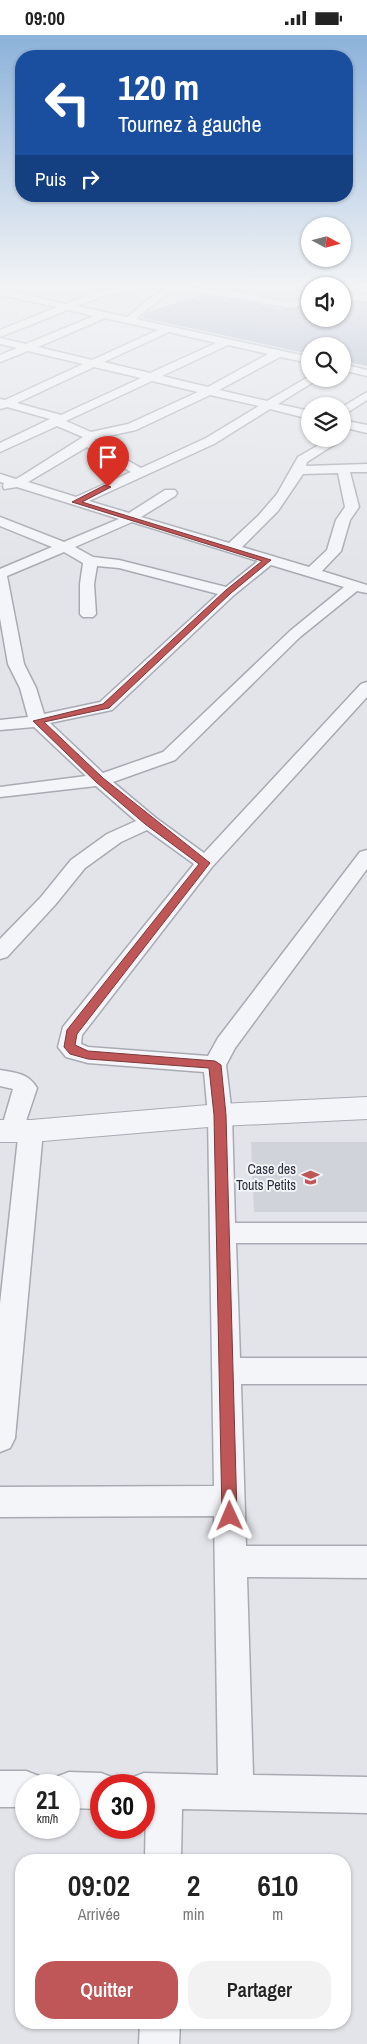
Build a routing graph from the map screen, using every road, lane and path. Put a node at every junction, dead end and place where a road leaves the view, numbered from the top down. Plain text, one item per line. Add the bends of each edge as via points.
1 (57, 380) edge
2 (144, 380) edge
3 (162, 380) edge
4 (229, 380) edge
5 (301, 385) edge
6 (209, 391) junction
7 (367, 395) edge
8 (2, 404) edge
9 (269, 405) junction
10 (351, 407) edge
11 (301, 413) edge
12 (57, 420) junction
13 (363, 428) edge
14 (351, 433) edge
15 (88, 439) junction
16 (324, 447) edge
17 (0, 448) edge
18 (367, 468) edge
19 (343, 469) junction
20 (299, 470) junction
21 (140, 472) junction
22 (0, 478) edge
23 (16, 483) junction
24 (0, 490) edge
25 (170, 493) dead end
26 (76, 502) junction
27 (352, 507) junction
28 (367, 511) edge
29 (127, 518) junction
30 (0, 521) edge
31 (18, 528) junction
32 (0, 537) edge
33 (65, 547) junction
34 (232, 548) junction
35 (268, 560) junction
36 (90, 561) junction
37 (312, 573) junction
38 (0, 577) edge
39 (361, 588) edge
40 (228, 591) junction
41 (3, 605) edge
42 (88, 614) dead end
43 (8, 665) edge
44 (367, 687) edge
45 (38, 721) junction
46 (0, 725) edge
47 (100, 780) junction
48 (0, 792) edge
49 (149, 822) junction
50 (367, 856) edge
51 (205, 863) junction
52 (0, 952) edge
53 (215, 1065) junction
54 (0, 1078) edge
55 (367, 1108) edge
56 (220, 1115) junction
57 (14, 1131) edge
58 (223, 1233) junction
59 (367, 1233) edge
60 (226, 1371) junction
61 (367, 1371) edge
62 (0, 1439) edge
63 (229, 1501) junction
64 (0, 1502) edge
65 (230, 1561) junction
66 (367, 1562) edge
67 (0, 1789) edge
68 (15, 1789) edge
69 (155, 1792) edge
70 (236, 1793) junction
71 (367, 1795) edge
72 (155, 1800) edge
73 (162, 1854) edge
74 (160, 2029) edge
75 (160, 2044) edge

1 - 8 street
2 - 12 street
3 - 6 street
4 - 6 street
5 - 9 street
6 - 9 street
6 - 15 street via 140,424
7 - 10 street
8 - 12 street
9 - 11 street
9 - 21 street via 210,441
12 - 15 street
12 - 17 street
13 - 14 street
15 - 21 street
15 - 23 street
16 - 20 street via 302,460
18 - 19 street
19 - 20 street
19 - 27 street
20 - 34 street via 268,517
21 - 26 street
22 - 23 street
23 - 24 street
23 - 26 street
25 - 29 street
26 - 29 street
27 - 28 street
27 - 37 street via 343,520 334,551
29 - 33 street
29 - 34 street
30 - 31 street
31 - 32 street
31 - 33 street
33 - 36 street
33 - 38 street via 2,573
34 - 35 street
35 - 37 street
35 - 40 street
36 - 40 street via 119,564
36 - 42 street
37 - 39 street
38 - 41 street
39 - 47 street via 295,634 169,756
40 - 45 street via 106,706
41 - 43 street
43 - 45 street via 28,688
44 - 51 street
45 - 46 street
45 - 47 street
47 - 48 street
47 - 49 street
49 - 51 street
49 - 52 street via 114,838 78,864
50 - 53 street via 226,1044
51 - 53 street via 71,1033 69,1047 88,1055
53 - 56 street
54 - 57 street via 20,1083 25,1088
55 - 56 street
56 - 57 street
56 - 58 street
57 - 62 street
58 - 59 street
58 - 60 street
60 - 61 street
60 - 63 street
63 - 64 street
63 - 65 street
65 - 66 street
65 - 70 street
67 - 68 street
69 - 70 street
70 - 71 street
72 - 73 street
74 - 75 street

